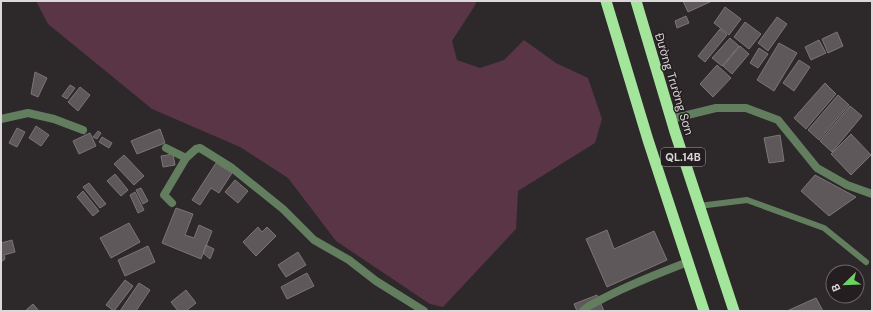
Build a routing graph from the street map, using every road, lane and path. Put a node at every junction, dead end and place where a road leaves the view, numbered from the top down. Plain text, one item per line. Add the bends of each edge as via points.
1 (606, 1) edge
2 (636, 1) edge
3 (1, 119) edge
4 (671, 120) junction
5 (83, 130) dead end
6 (166, 148) dead end
7 (186, 158) junction
8 (872, 194) edge
9 (172, 203) dead end
10 (699, 206) junction
11 (688, 262) junction
12 (866, 262) dead end
13 (424, 311) edge
14 (583, 311) edge
15 (704, 311) edge
16 (734, 311) edge

1 - 11 highway, QL.14B
2 - 4 highway, Đường Trường Sơn / QL.14B
3 - 5 street via 28,113 54,118
4 - 8 street via 716,108 746,108 778,120 817,168 847,185
4 - 10 highway, Đường Trường Sơn / QL.14B
6 - 7 street
7 - 9 street via 164,195
7 - 13 street via 200,148 212,155 283,209 314,240 349,260 376,281
10 - 12 lane via 747,200 824,228
10 - 16 highway, Đường Trường Sơn / QL.14B
11 - 14 street via 610,295
11 - 15 highway, QL.14B

